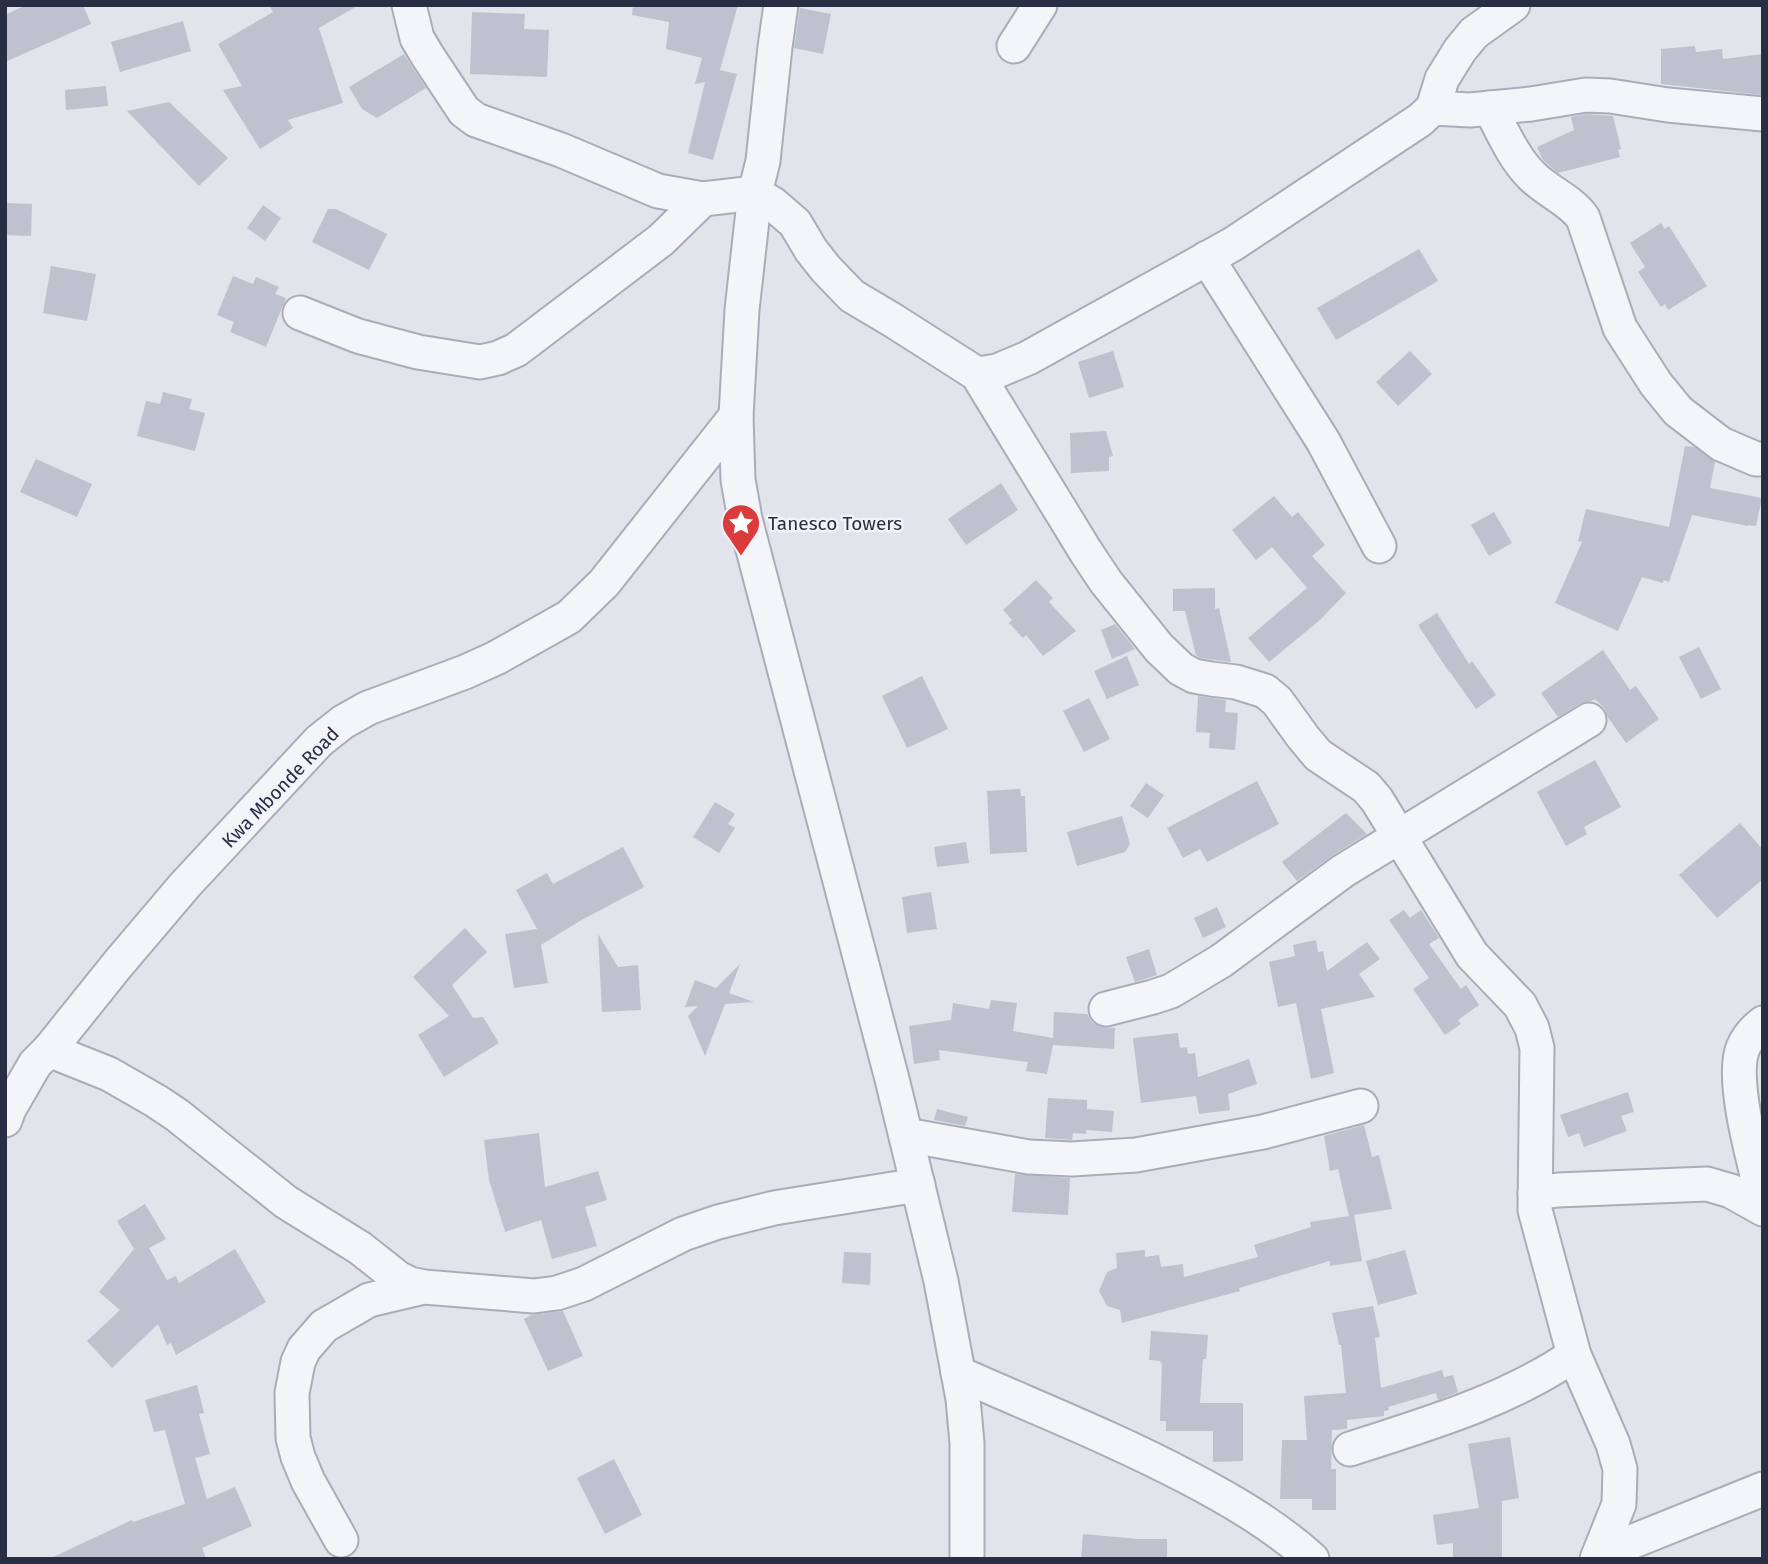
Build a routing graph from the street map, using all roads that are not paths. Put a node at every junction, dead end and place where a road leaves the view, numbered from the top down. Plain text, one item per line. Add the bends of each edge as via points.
1 (409, 5) edge
2 (781, 5) edge
3 (1040, 5) edge
4 (1513, 5) edge
5 (1014, 46) dead end
6 (1433, 108) junction
7 (1490, 108) junction
8 (1763, 114) edge
9 (755, 193) junction
10 (703, 199) junction
11 (1208, 258) junction
12 (300, 313) dead end
13 (976, 374) junction
14 (736, 416) junction
15 (1763, 459) edge
16 (1379, 546) dead end
17 (1589, 720) dead end
18 (1399, 836) junction
19 (1106, 1009) dead end
20 (1763, 1023) edge
21 (49, 1050) junction
22 (1361, 1106) dead end
23 (5, 1120) edge
24 (906, 1135) junction
25 (918, 1185) junction
26 (1535, 1194) junction
27 (1763, 1199) edge
28 (1763, 1209) edge
29 (424, 1287) junction
30 (1574, 1354) junction
31 (958, 1373) junction
32 (1350, 1449) dead end
33 (1763, 1489) edge
34 (341, 1539) dead end
35 (1598, 1557) edge
36 (967, 1559) edge
37 (1312, 1559) edge

1 - 10 street via 426,55 455,100 476,120 658,191
2 - 9 street via 763,161
3 - 5 street
4 - 6 street via 1474,33 1460,50 1442,79
6 - 7 street
6 - 11 street via 1365,158
7 - 8 street via 1586,95
7 - 15 street via 1530,174 1583,218 1620,328 1656,384 1678,411 1721,444
9 - 10 street
9 - 13 street via 795,223 811,250 852,296
9 - 14 street
10 - 12 street via 625,268 498,358 480,362 418,352 358,336
11 - 13 street via 1028,358
11 - 16 street via 1323,441
13 - 18 street via 1106,582 1159,648 1194,676 1265,691 1318,755 1366,787
14 - 21 street, Kwa Mbonde Road via 604,583 569,617 496,658 368,708 318,741 185,885
14 - 24 street via 738,480 745,519
17 - 18 street
18 - 19 street via 1316,890 1222,961 1171,991
18 - 26 street via 1472,955 1520,1005 1532,1028 1537,1048
20 - 27 street via 1742,1050 1738,1073
21 - 23 street, Kwa Mbonde Road via 35,1064
21 - 29 street via 109,1074 156,1101 286,1202 398,1278
22 - 24 street via 1264,1132 1136,1155 1029,1157
24 - 25 street
25 - 29 street via 774,1208 718,1222 557,1293 534,1296
25 - 31 street
26 - 28 street via 1707,1184
26 - 30 street via 1535,1210
29 - 34 street via 369,1300 324,1326 298,1362 292,1393 293,1438 308,1481
30 - 32 street via 1512,1391
30 - 35 street via 1620,1469 1619,1504
31 - 36 street via 967,1443
31 - 37 street via 1146,1456 1234,1502
33 - 35 street

